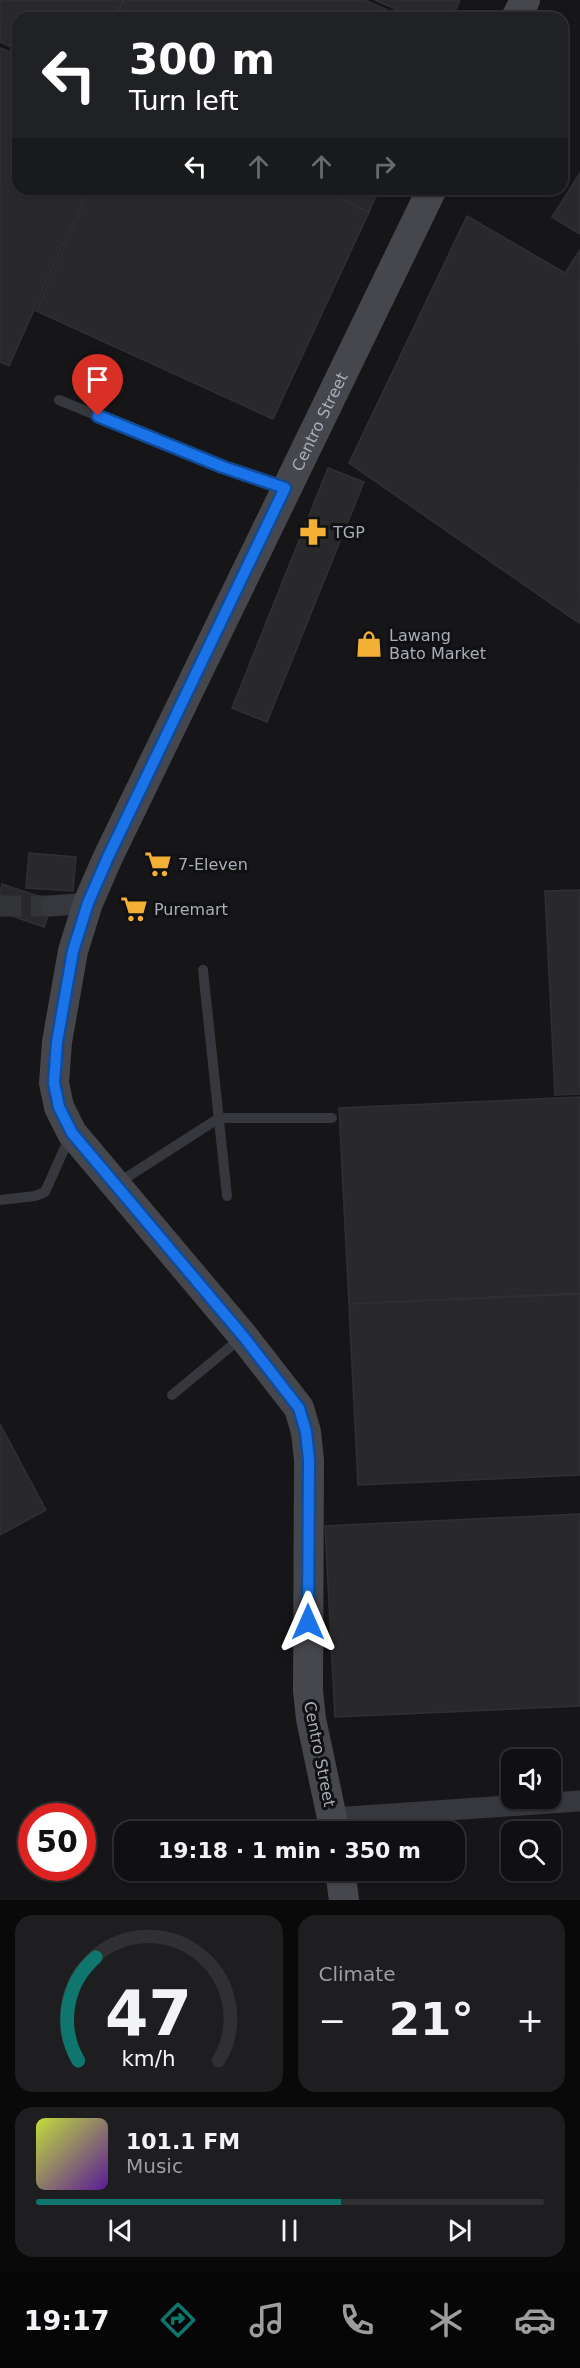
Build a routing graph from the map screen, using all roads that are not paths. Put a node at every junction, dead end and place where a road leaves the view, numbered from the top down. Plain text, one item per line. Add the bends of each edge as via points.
1 (429, 195) edge
2 (59, 400) dead end
3 (285, 488) junction
4 (88, 903) junction
5 (51, 906) tunnel mouth
6 (203, 970) dead end
7 (219, 1118) junction
8 (332, 1118) dead end
9 (72, 1133) junction
10 (116, 1185) junction
11 (227, 1196) dead end
12 (0, 1200) edge
13 (243, 1336) junction
14 (172, 1395) dead end
15 (580, 1801) edge
16 (333, 1821) edge
17 (375, 1821) edge
18 (341, 1881) edge
19 (344, 1900) edge

1 - 3 main road, Centro Street
2 - 3 lane
3 - 4 main road, Centro Street
4 - 5 street
4 - 9 main road, Centro Street via 73,951 54,1083 59,1107
6 - 7 lane
7 - 8 lane
7 - 10 lane
7 - 11 lane
9 - 10 main road, Centro Street
9 - 12 lane via 45,1192
10 - 13 main road, Centro Street
13 - 14 lane
13 - 16 main road, Centro Street via 299,1408 306,1432 308,1691
15 - 17 street
18 - 19 main road

